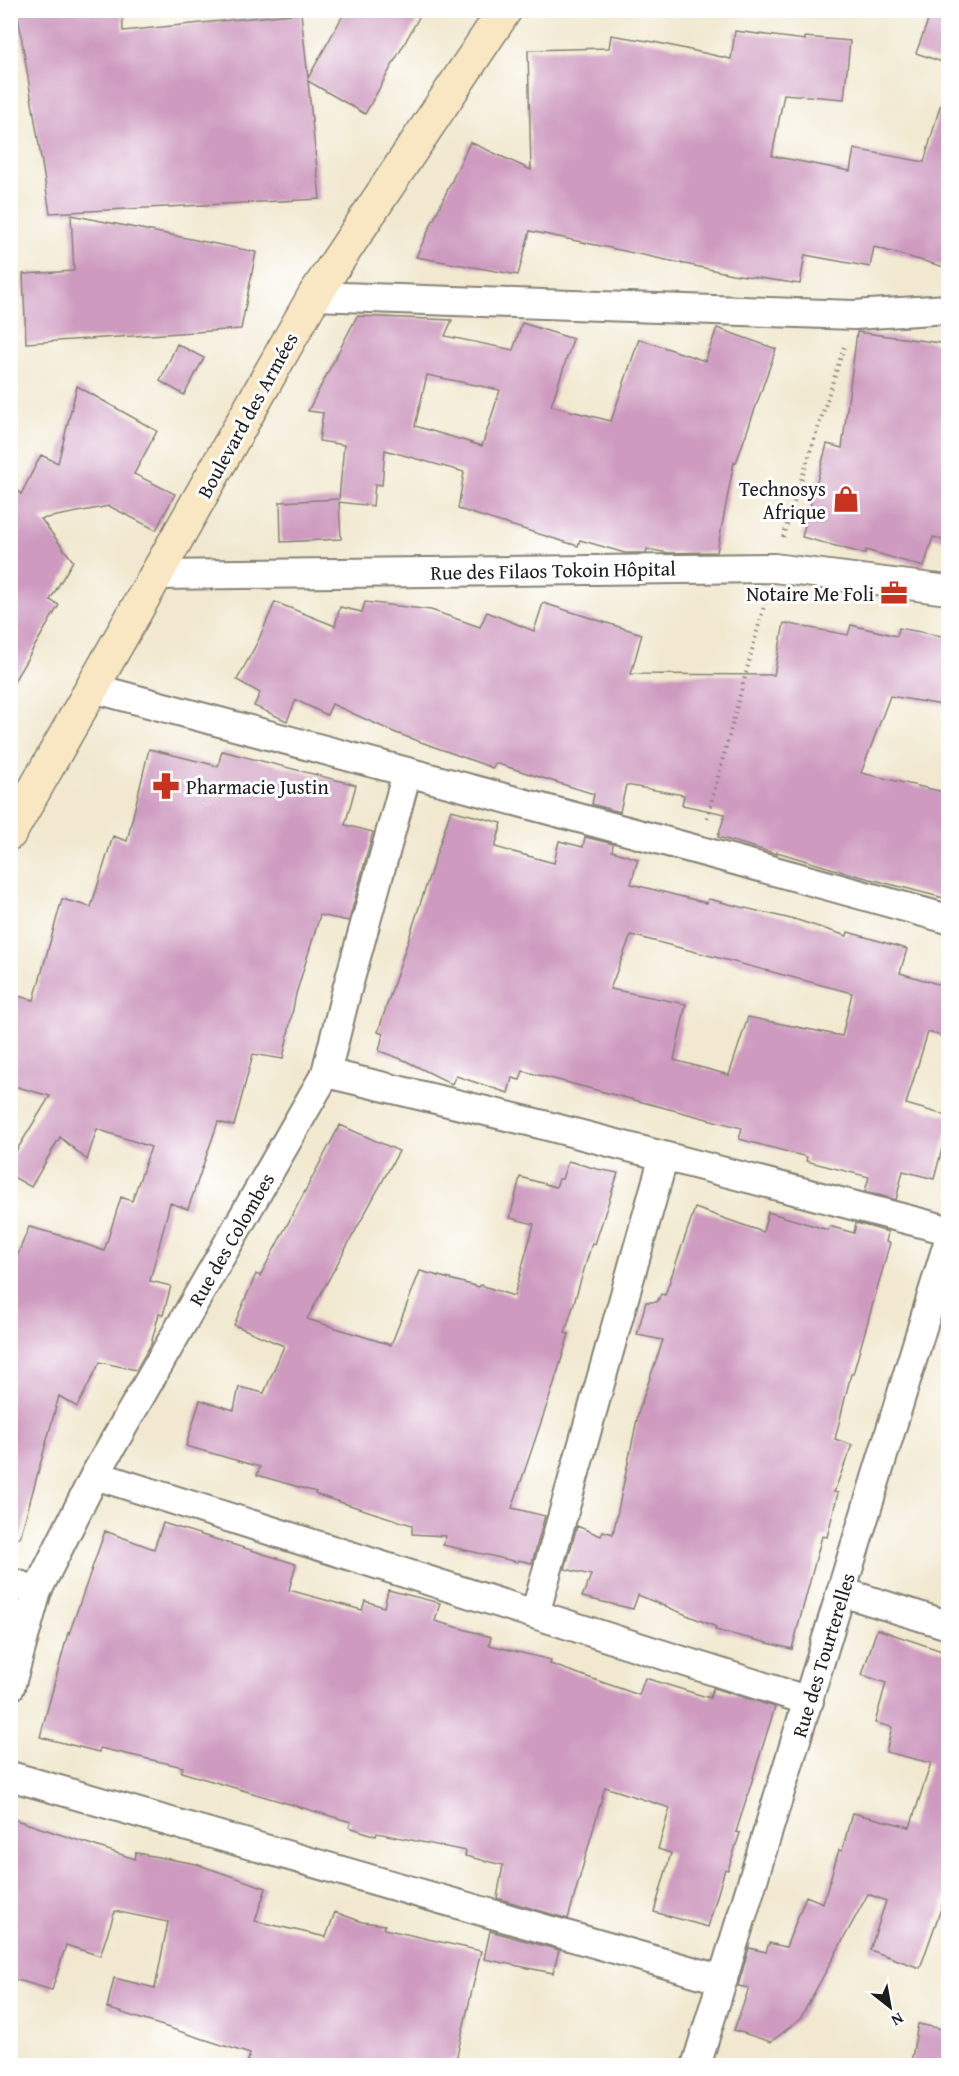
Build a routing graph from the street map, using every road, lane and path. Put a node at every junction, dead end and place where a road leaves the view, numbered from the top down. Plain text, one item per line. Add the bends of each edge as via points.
1 (505, 10) edge
2 (314, 296) junction
3 (948, 309) edge
4 (157, 575) junction
5 (948, 590) edge
6 (93, 688) junction
7 (407, 773) junction
8 (10, 833) edge
9 (948, 919) edge
10 (326, 1073) junction
11 (664, 1156) junction
12 (948, 1230) edge
13 (948, 1243) edge
14 (95, 1475) junction
15 (10, 1582) edge
16 (37, 1591) junction
17 (842, 1592) junction
18 (535, 1614) junction
19 (948, 1625) edge
20 (10, 1687) edge
21 (809, 1701) junction
22 (10, 1776) edge
23 (723, 1980) junction
24 (696, 2066) edge

1 - 2 main road, Boulevard des Armées
2 - 3 street via 854,315
2 - 4 main road, Boulevard des Armées
4 - 5 street, Rue des Filaos Tokoin Hôpital via 774,568
4 - 6 main road, Boulevard des Armées
6 - 7 street
6 - 8 main road, Boulevard des Armées
7 - 9 street
7 - 10 street, Rue des Colombes
10 - 11 street
10 - 14 street, Rue des Colombes
11 - 12 street
11 - 18 street
13 - 17 street, Rue des Tourterelles
14 - 16 street, Rue des Colombes
14 - 18 street
15 - 16 street
16 - 20 street, Rue des Colombes
17 - 19 street
17 - 21 street, Rue des Tourterelles
18 - 21 street
21 - 23 street, Rue des Tourterelles
22 - 23 street
23 - 24 street, Rue des Tourterelles

